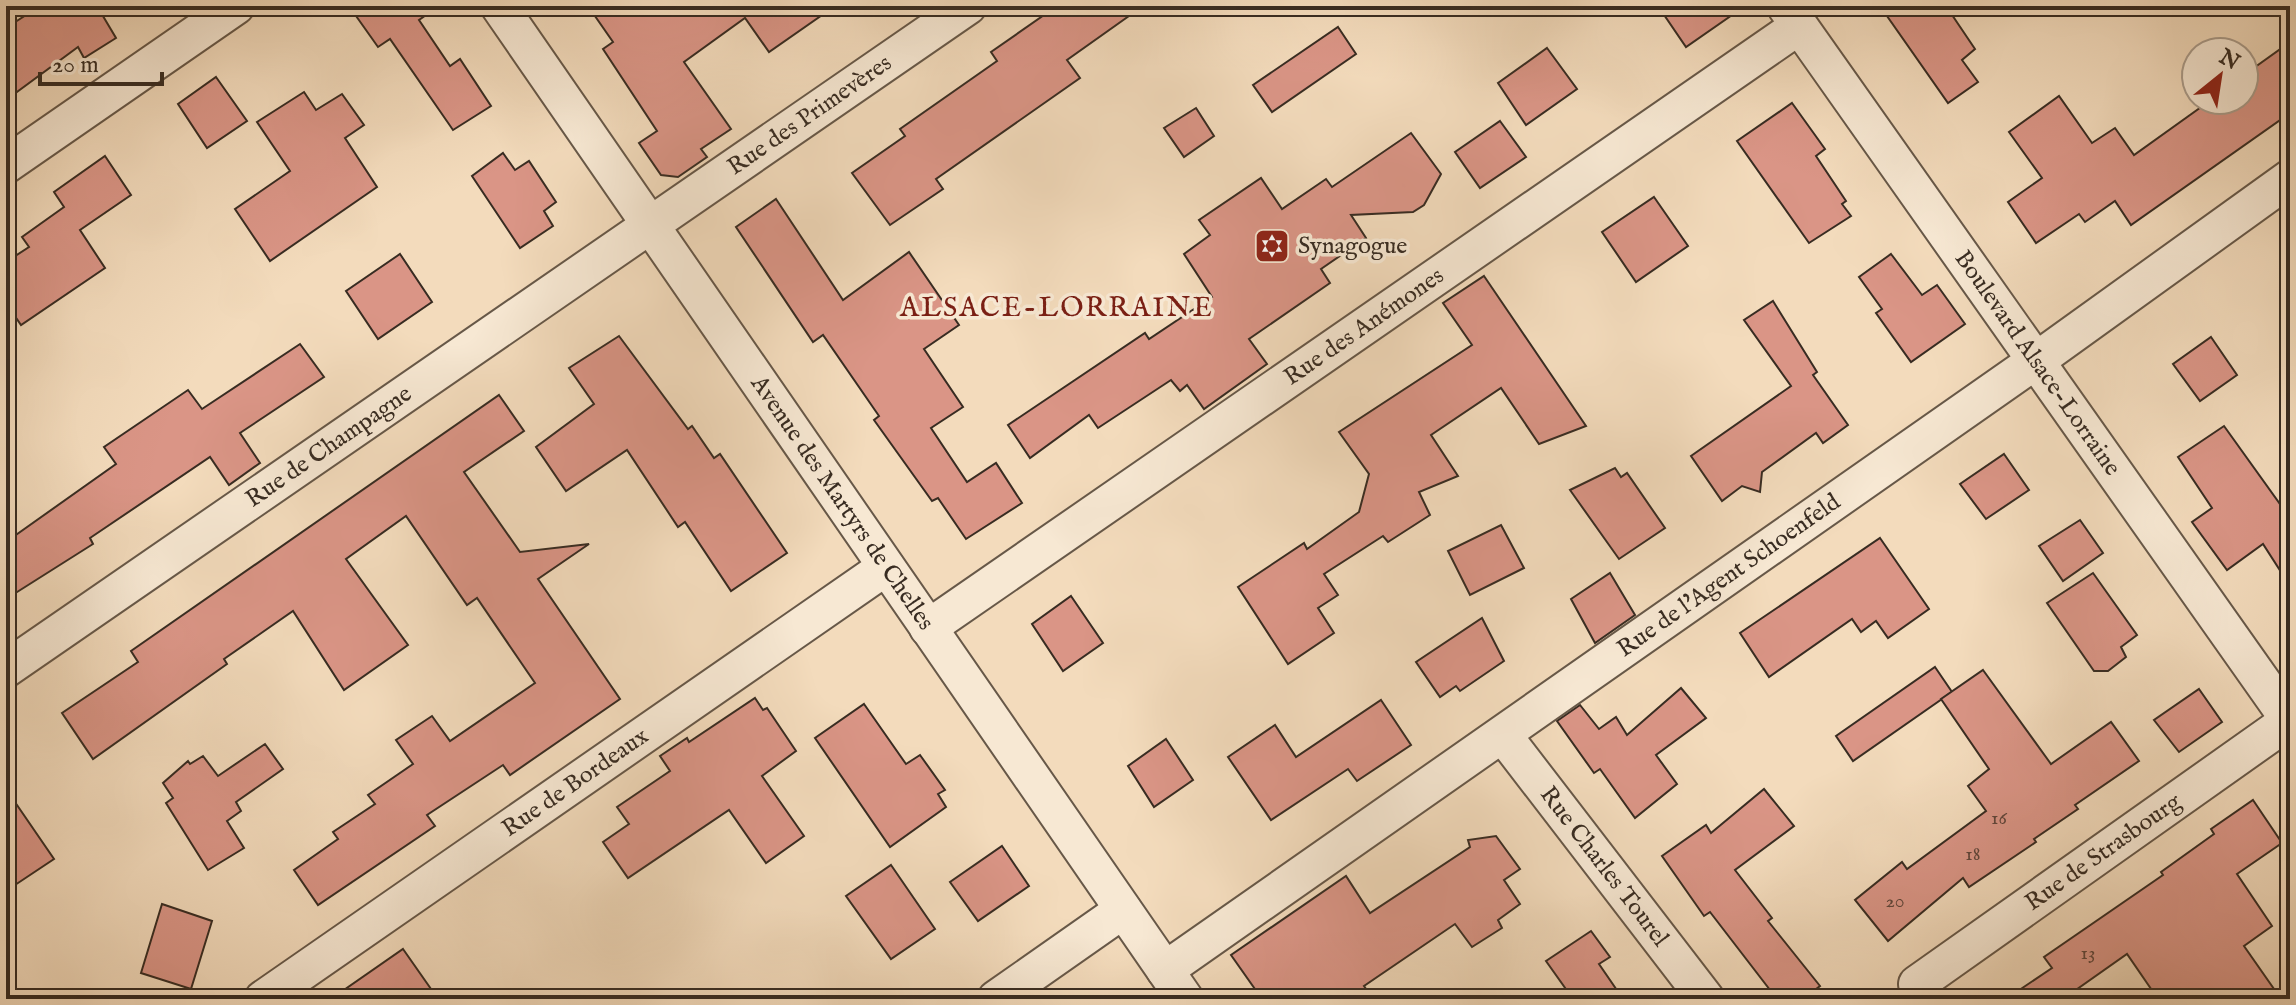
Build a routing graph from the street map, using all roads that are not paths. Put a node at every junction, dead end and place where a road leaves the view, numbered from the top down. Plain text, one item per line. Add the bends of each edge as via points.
1 (236, 6) edge
2 (499, 6) edge
3 (968, 6) edge
4 (1792, 16) edge
5 (6, 165) edge
6 (2290, 178) edge
7 (650, 225) junction
8 (2035, 361) junction
9 (886, 567) junction
10 (928, 628) junction
11 (6, 669) edge
12 (2290, 720) edge
13 (1503, 735) junction
14 (1123, 910) junction
15 (1917, 984) dead end
16 (1175, 985) edge
17 (263, 999) edge
18 (996, 999) edge
19 (1706, 999) edge

1 - 5 street
2 - 7 street, Avenue des Martyrs de Chelles
3 - 7 street, Rue des Primevères
4 - 8 street, Boulevard Alsace-Lorraine
4 - 10 street, Rue des Anémones
6 - 8 street, Rue de l'Agent Schoenfeld
7 - 9 street, Avenue des Martyrs de Chelles
7 - 11 street, Rue de Champagne
8 - 12 street, Boulevard Alsace-Lorraine
8 - 13 street, Rue de l'Agent Schoenfeld
9 - 10 street, Avenue des Martyrs de Chelles
9 - 17 street, Rue de Bordeaux
10 - 14 street, Avenue des Martyrs de Chelles
12 - 15 street, Rue de Strasbourg
13 - 16 street, Rue de l'Agent Schoenfeld
13 - 19 street, Rue Charles Tourel
14 - 16 street, Avenue des Martyrs de Chelles
14 - 18 street

